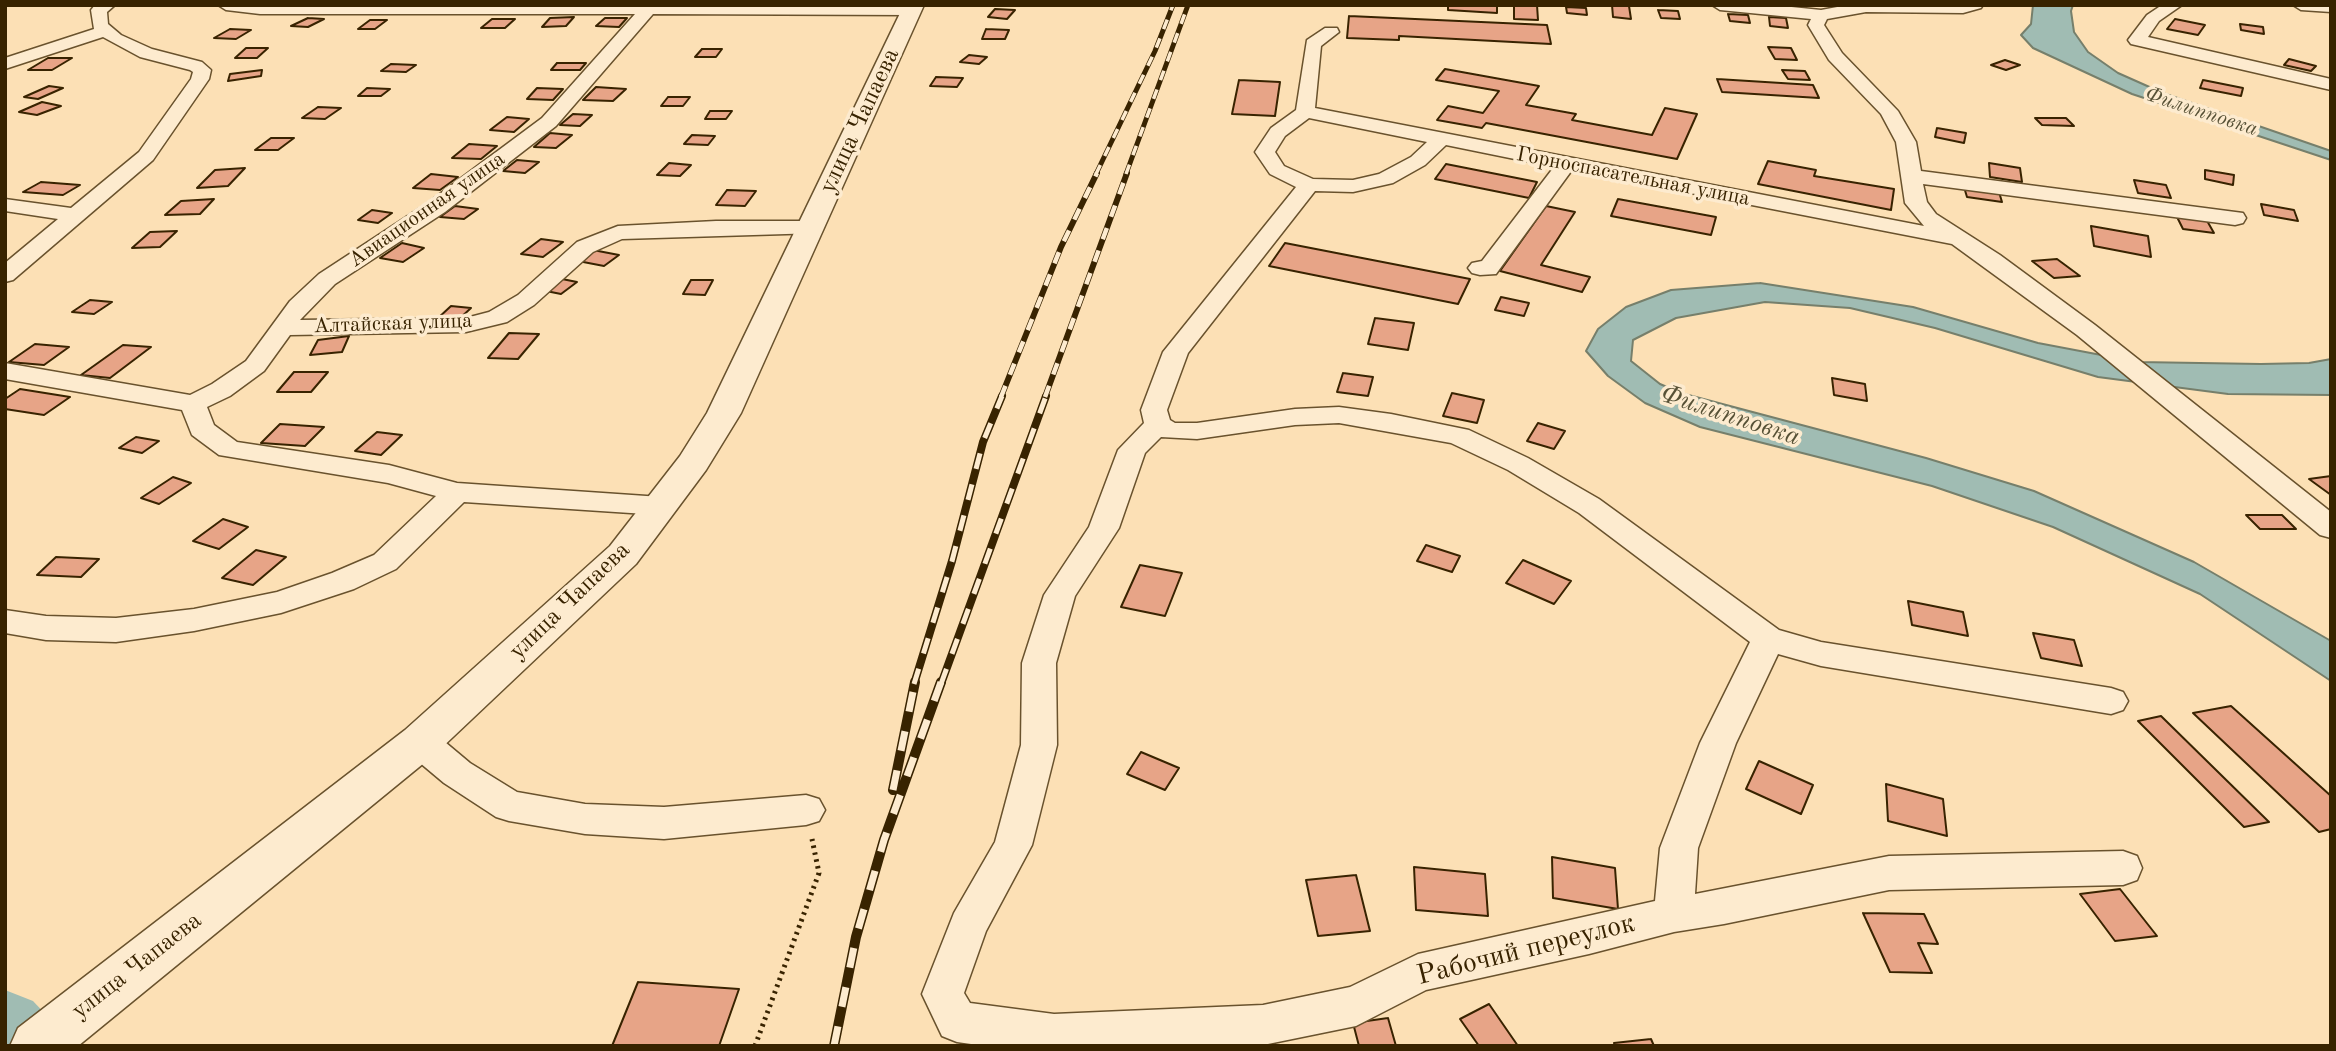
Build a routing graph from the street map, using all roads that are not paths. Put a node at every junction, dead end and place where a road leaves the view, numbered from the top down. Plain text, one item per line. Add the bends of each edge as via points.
1 (107, 5) edge
2 (226, 5) edge
3 (1720, 5) edge
4 (1975, 5) edge
5 (2174, 5) edge
6 (2301, 5) edge
7 (646, 7) edge
8 (2331, 7) edge
9 (913, 8) edge
10 (1821, 15) junction
11 (106, 31) junction
12 (1331, 32) dead end
13 (5, 64) edge
14 (2331, 85) edge
15 (1305, 112) junction
16 (1442, 138) junction
17 (1567, 163) junction
18 (1913, 176) junction
19 (1309, 185) junction
20 (5, 205) edge
21 (75, 215) junction
22 (2235, 218) dead end
23 (811, 228) junction
24 (1962, 240) junction
25 (1480, 268) dead end
26 (5, 275) edge
27 (281, 328) junction
28 (5, 372) edge
29 (193, 404) junction
30 (1158, 424) junction
31 (457, 492) junction
32 (661, 506) junction
33 (2331, 528) edge
34 (5, 621) edge
35 (1768, 639) junction
36 (2111, 701) dead end
37 (420, 742) junction
38 (806, 810) road end
39 (2123, 869) dead end
40 (1674, 914) junction
41 (37, 1046) edge

1 - 11 street via 98,16
2 - 7 street via 260,9
3 - 10 street
4 - 10 street via 1866,7
5 - 14 street via 2153,18 2137,40
6 - 8 street
7 - 9 street
7 - 27 street, Авиационная улица via 549,121 437,207 327,279
9 - 23 street, улица Чапаева
10 - 18 street via 1816,25 1835,57 1889,111 1906,142
11 - 13 street
11 - 21 street via 146,53 202,69 189,97 146,156
12 - 15 street via 1313,44
15 - 16 street, Горноспасательная улица
15 - 19 street via 1278,132 1265,152 1277,170
16 - 17 street, Горноспасательная улица
16 - 19 street via 1418,161 1386,179 1353,186
17 - 24 street, Горноспасательная улица
17 - 25 street via 1488,270
18 - 22 street
18 - 24 street via 1916,203 1928,219
19 - 30 street via 1176,352 1154,410
20 - 21 street
21 - 26 street
23 - 27 street, Алтайская улица via 618,233 585,247 526,300 498,317 466,325
23 - 32 street, улица Чапаева via 724,413
24 - 33 street via 2086,330
27 - 29 street, Авиационная улица via 255,366
28 - 29 street
29 - 31 street via 202,429 229,449 389,474
30 - 35 street via 1170,430 1197,431 1339,415 1460,436 1589,506
30 - 40 street, Рабочий переулок via 1132,450 1104,528 1060,595 1038,663 1040,745 1013,845 968,926 943,994 957,1022 1054,1034 1263,1026 1356,1006 1418,973
31 - 32 street
31 - 34 street via 385,562 281,602 116,630 46,628
32 - 37 street, улица Чапаева via 623,555
35 - 36 street via 1821,654
35 - 40 street via 1717,743 1679,848
37 - 38 street via 457,773 509,806 572,817 664,822
37 - 41 street, улица Чапаева
39 - 40 street, Рабочий переулок via 1889,873

